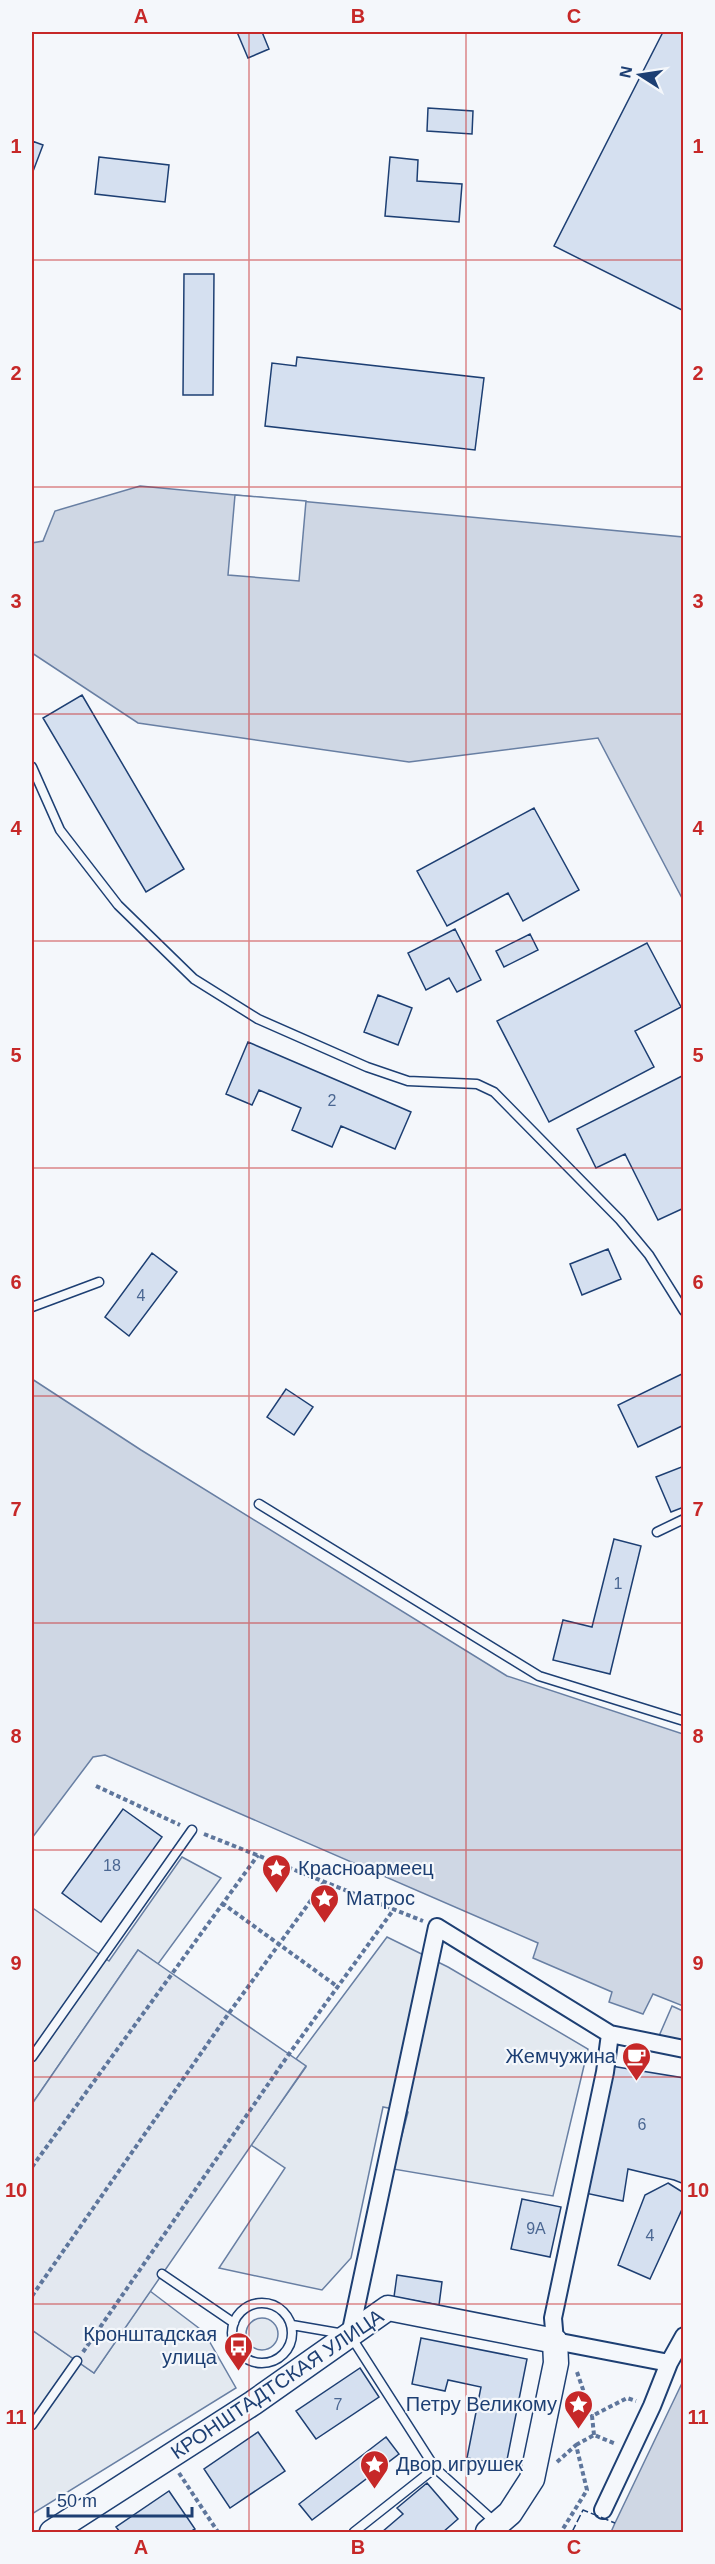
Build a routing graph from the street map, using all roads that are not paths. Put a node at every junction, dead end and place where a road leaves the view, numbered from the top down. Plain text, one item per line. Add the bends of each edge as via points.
1 (32, 767) edge
2 (99, 1282) dead end
3 (32, 1307) edge
4 (684, 1311) edge
5 (259, 1504) dead end
6 (684, 1519) edge
7 (657, 1532) dead end
8 (684, 1721) edge
9 (192, 1830) road end
10 (610, 2034) junction
11 (684, 2049) edge
12 (32, 2057) edge
13 (162, 2274) dead end
14 (265, 2293) dead end
15 (263, 2302) junction
16 (234, 2323) junction
17 (292, 2325) junction
18 (350, 2335) junction
19 (684, 2336) edge
20 (556, 2352) junction
21 (77, 2361) road end
22 (669, 2363) junction
23 (277, 2372) junction
24 (32, 2425) edge
25 (435, 2468) junction
26 (603, 2510) dead end
27 (493, 2528) edge
28 (52, 2532) edge
29 (354, 2532) edge

1 - 4 lane via 60,830 81,858 118,905 194,979 258,1019 367,1067 408,1081 477,1084 494,1092 620,1220 649,1255
2 - 3 lane
5 - 8 lane via 539,1676
6 - 7 lane
9 - 12 lane
10 - 11 street
10 - 18 street via 437,1927
10 - 20 street via 553,2318
13 - 16 lane
14 - 15 lane
15 - 16 lane via 245,2308
15 - 17 lane via 281,2309
16 - 23 lane via 233,2342 243,2357
17 - 18 lane
17 - 23 lane via 293,2334
18 - 20 street, КРОНШТАДТСКАЯ УЛИЦА via 388,2308
18 - 23 street, КРОНШТАДТСКАЯ УЛИЦА
18 - 25 lane
19 - 22 street
20 - 22 street
20 - 27 street via 532,2479 510,2513
21 - 24 lane
22 - 26 street
23 - 28 street, КРОНШТАДТСКАЯ УЛИЦА via 169,2457
25 - 27 lane
25 - 29 lane

